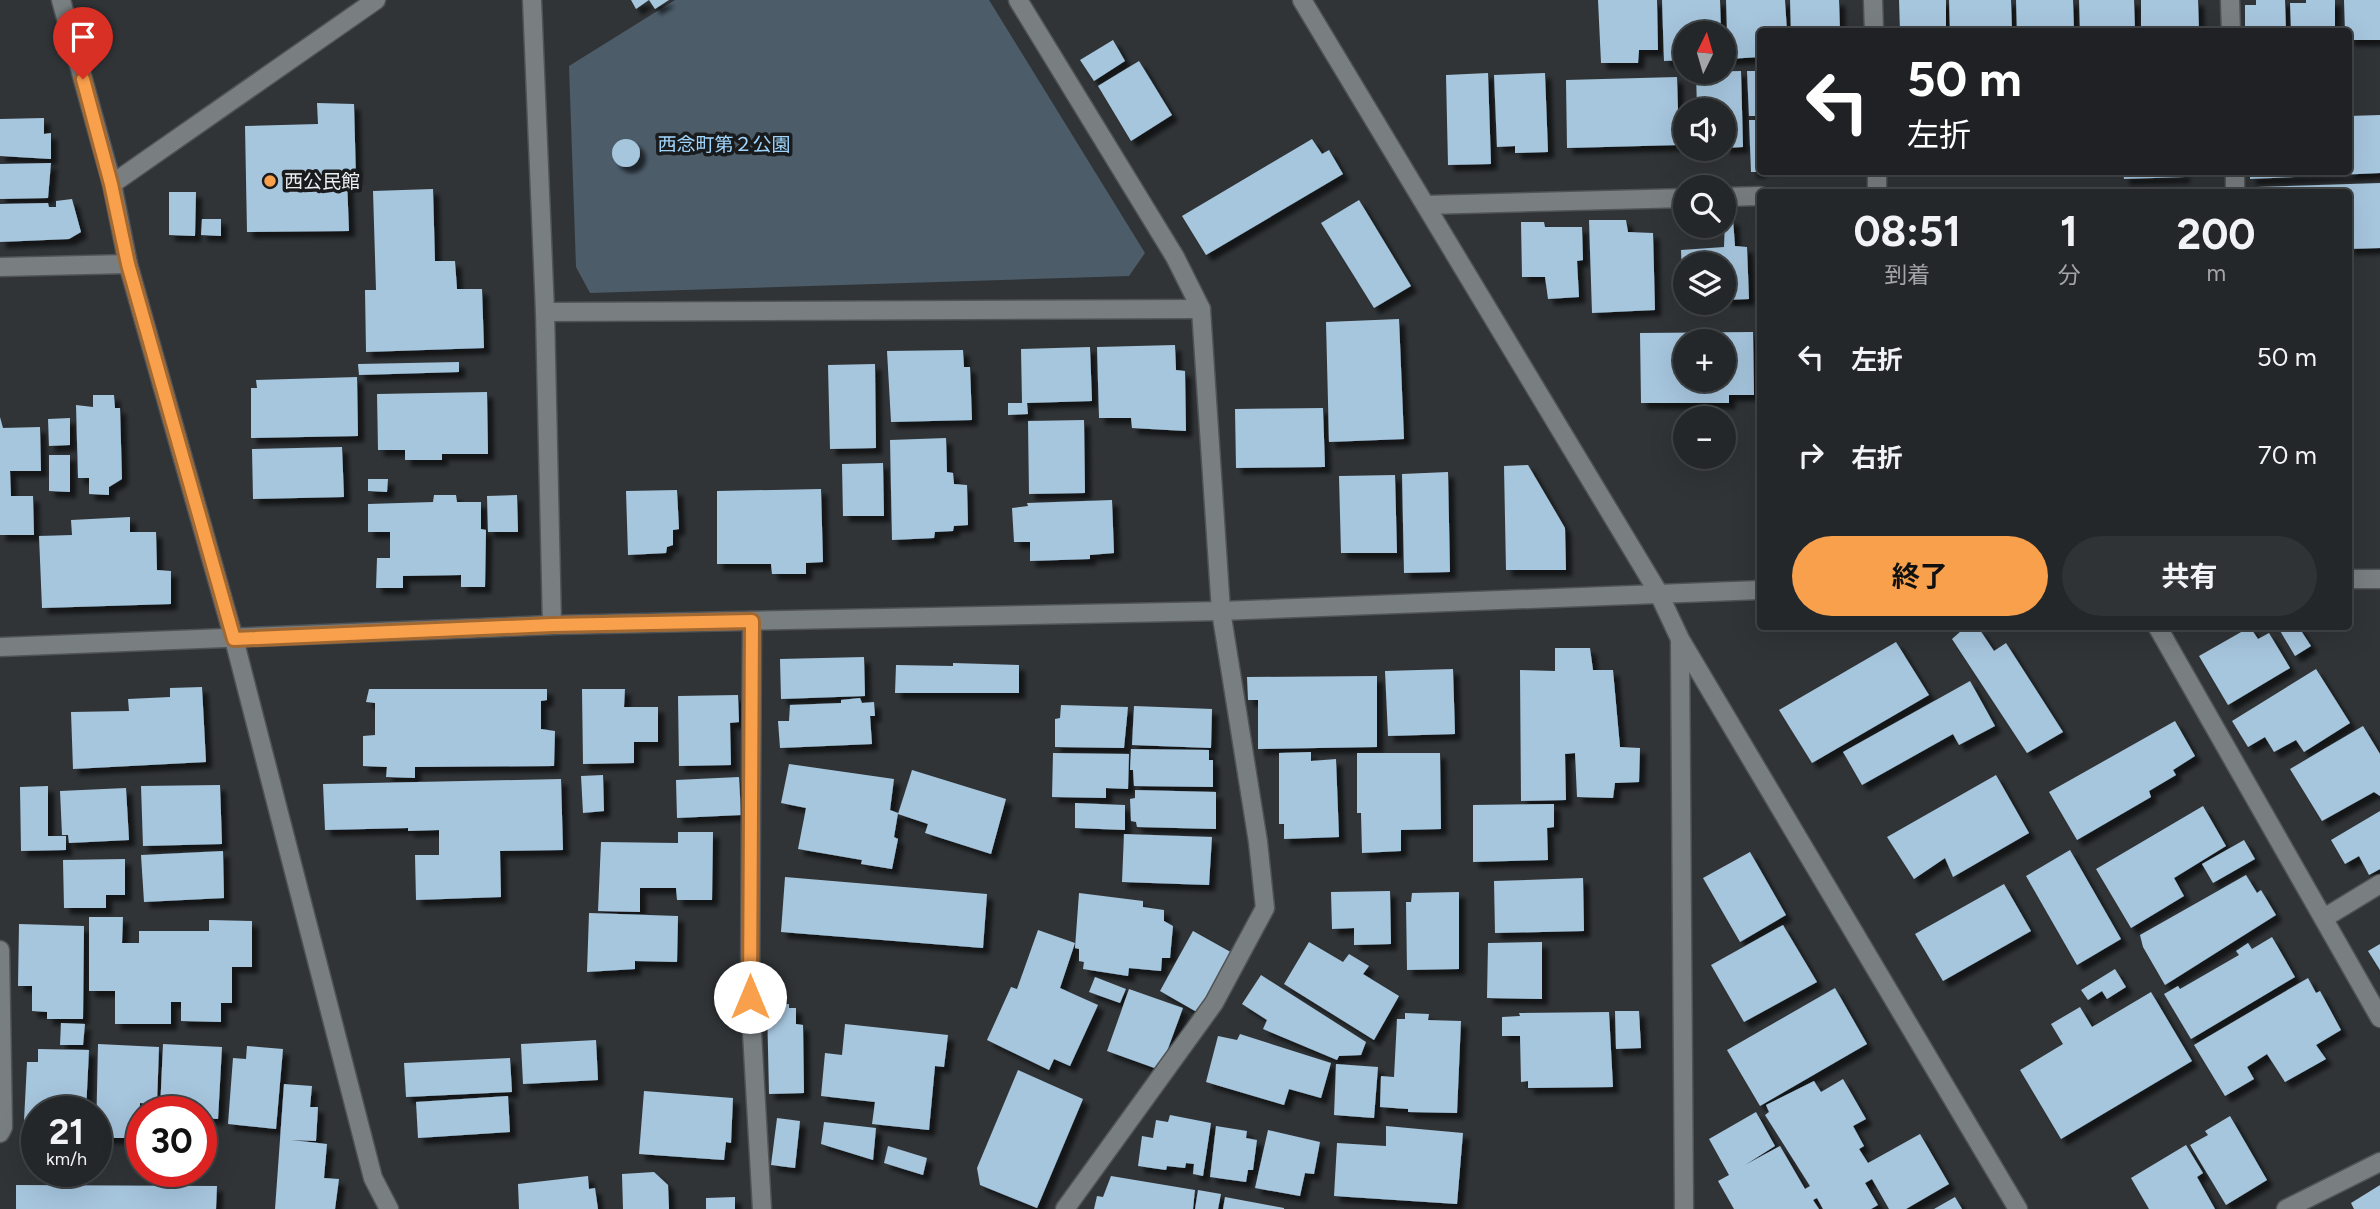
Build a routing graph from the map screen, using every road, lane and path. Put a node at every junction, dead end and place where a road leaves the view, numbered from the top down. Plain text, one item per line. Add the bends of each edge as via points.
1 (61, 0) edge
2 (376, 0) edge
3 (532, 0) edge
4 (1018, 0) edge
5 (1302, 0) edge
6 (1873, 0) edge
7 (2230, 0) edge
8 (1874, 28) edge
9 (2231, 28) edge
10 (111, 184) junction
11 (1757, 196) edge
12 (1736, 197) edge
13 (1673, 198) edge
14 (1426, 205) junction
15 (128, 264) junction
16 (0, 267) edge
17 (1201, 309) junction
18 (545, 312) junction
19 (2352, 579) edge
20 (2380, 579) edge
21 (1757, 590) edge
22 (1658, 592) junction
23 (1222, 611) junction
24 (752, 621) junction
25 (552, 625) junction
26 (2159, 630) edge
27 (234, 639) junction
28 (1680, 639) junction
29 (0, 647) edge
30 (2380, 884) edge
31 (2324, 918) junction
32 (0, 950) edge
33 (2380, 1018) edge
34 (0, 1133) edge
35 (2380, 1162) edge
36 (389, 1209) edge
37 (762, 1209) edge
38 (1065, 1209) edge
39 (1684, 1209) edge
40 (2018, 1209) edge
41 (2286, 1209) edge

1 - 10 street
2 - 10 street
3 - 18 street
4 - 17 street via 1175,257
5 - 14 street
6 - 8 street
7 - 9 street
10 - 15 street
11 - 12 street
13 - 14 street
14 - 22 street
15 - 16 street
15 - 27 street
17 - 18 street
17 - 23 street
18 - 25 street
19 - 20 street
21 - 22 street
22 - 23 street
22 - 28 street
23 - 24 street
23 - 38 street via 1265,908 1214,1003
24 - 25 street
24 - 37 street via 750,997
25 - 27 street
26 - 31 street
27 - 29 street
27 - 36 street via 373,1178
28 - 39 street
28 - 40 street
30 - 31 street
31 - 33 street
32 - 34 street
35 - 41 street

